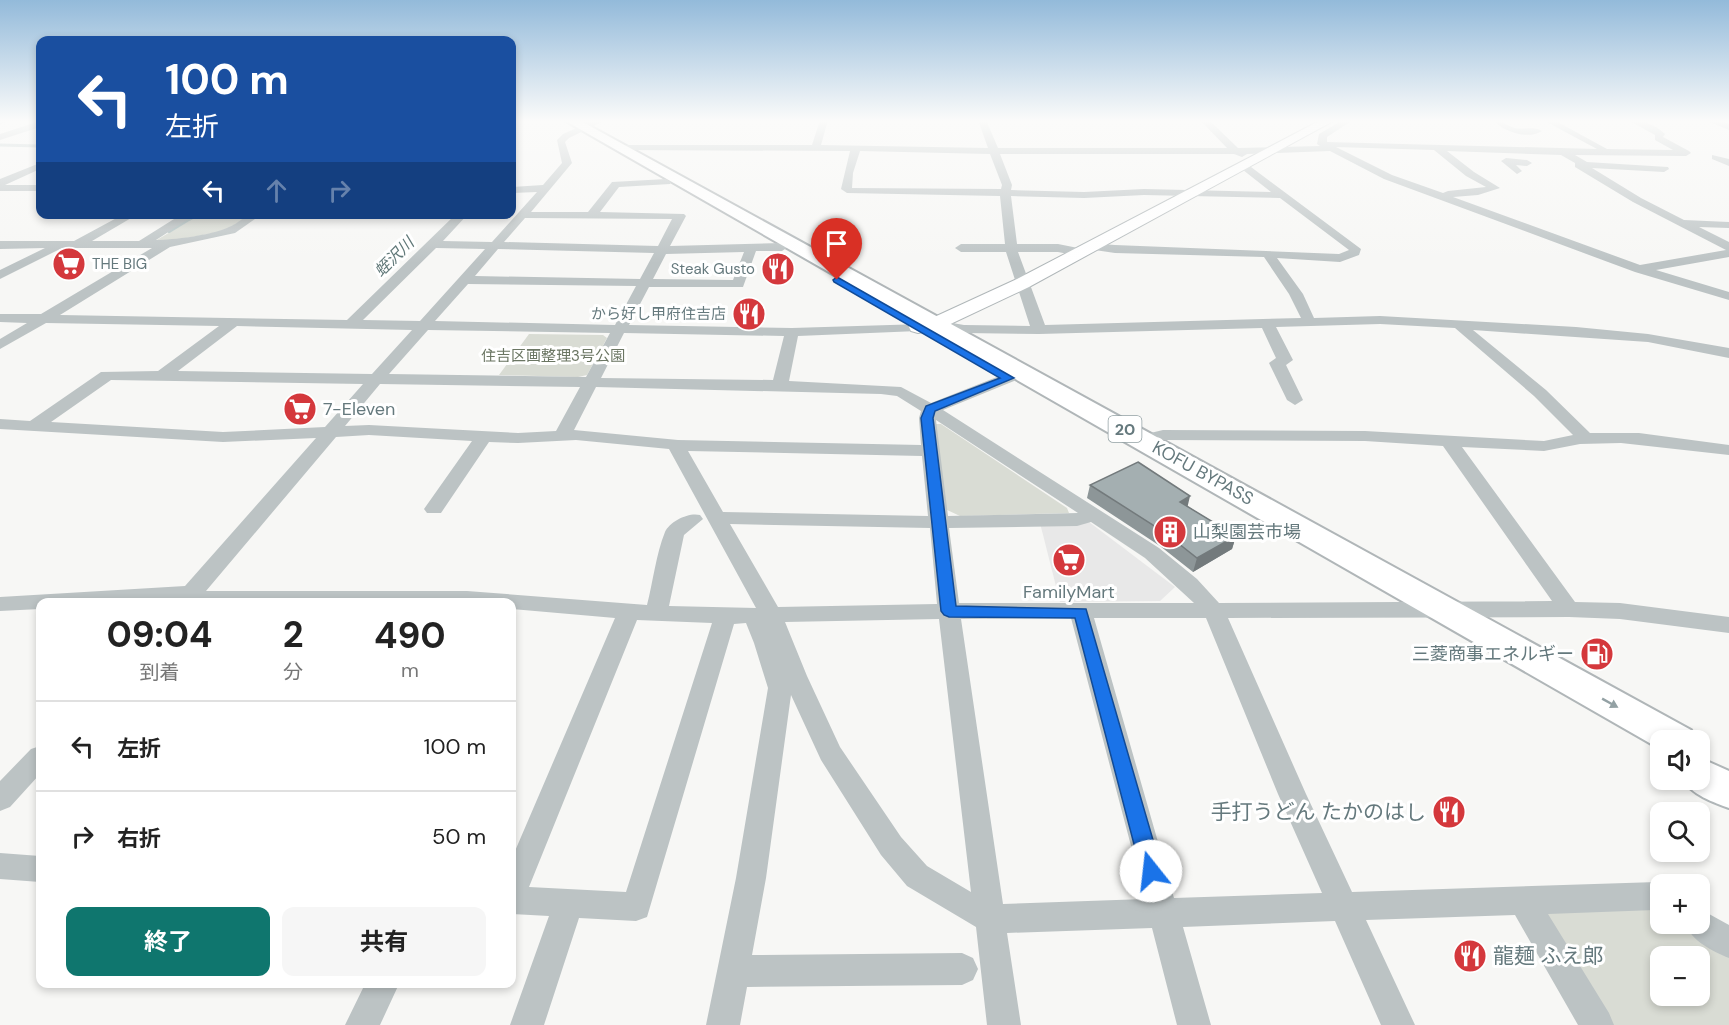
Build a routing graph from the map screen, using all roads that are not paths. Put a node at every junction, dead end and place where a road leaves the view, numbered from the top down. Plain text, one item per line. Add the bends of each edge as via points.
1 (36, 168) edge
2 (563, 168) edge
3 (645, 168) edge
4 (654, 168) edge
5 (851, 168) edge
6 (1000, 168) edge
7 (1240, 168) edge
8 (1254, 168) edge
9 (1369, 168) edge
10 (1462, 168) edge
11 (1514, 168) edge
12 (1585, 168) edge
13 (1640, 168) edge
14 (1664, 169) dead end
15 (1517, 171) dead end
16 (666, 182) junction
17 (0, 183) edge
18 (0, 188) edge
19 (36, 188) edge
20 (545, 188) junction
21 (516, 190) edge
22 (1005, 193) junction
23 (1193, 193) junction
24 (1282, 195) junction
25 (1439, 195) junction
26 (522, 215) junction
27 (592, 215) junction
28 (124, 219) edge
29 (182, 219) edge
30 (249, 219) edge
31 (458, 219) edge
32 (1680, 223) junction
33 (1729, 225) edge
34 (76, 244) junction
35 (140, 244) junction
36 (169, 244) junction
37 (433, 244) junction
38 (0, 245) edge
39 (61, 245) junction
40 (493, 245) junction
41 (782, 247) junction
42 (1729, 247) edge
43 (961, 248) dead end
44 (1011, 248) junction
45 (751, 249) junction
46 (1086, 249) junction
47 (662, 250) junction
48 (1729, 253) edge
49 (1268, 254) junction
50 (1640, 269) junction
51 (0, 275) edge
52 (463, 280) junction
53 (644, 283) junction
54 (1023, 283) junction
55 (1729, 296) edge
56 (0, 318) edge
57 (45, 319) junction
58 (1309, 321) junction
59 (234, 322) junction
60 (352, 323) junction
61 (1267, 324) junction
62 (1458, 324) junction
63 (424, 325) junction
64 (926, 326) junction
65 (619, 329) junction
66 (1039, 330) junction
67 (792, 332) junction
68 (0, 345) edge
69 (1729, 353) edge
70 (163, 375) junction
71 (1008, 378) junction
72 (376, 379) junction
73 (592, 382) junction
74 (780, 385) junction
75 (1295, 400) dead end
76 (930, 409) junction
77 (0, 424) edge
78 (34, 426) junction
79 (330, 432) junction
80 (485, 435) junction
81 (562, 436) junction
82 (1586, 438) junction
83 (1144, 440) junction
84 (1449, 441) junction
85 (678, 445) junction
86 (1729, 450) edge
87 (930, 452) junction
88 (434, 509) dead end
89 (1093, 514) junction
90 (718, 518) junction
91 (693, 519) dead end
92 (939, 522) junction
93 (188, 598) edge
94 (467, 598) edge
95 (516, 602) edge
96 (36, 603) edge
97 (0, 604) edge
98 (1569, 609) junction
99 (1410, 610) junction
100 (1445, 610) junction
101 (949, 611) junction
102 (1214, 611) junction
103 (629, 612) junction
104 (1081, 612) junction
105 (656, 613) junction
106 (762, 615) junction
107 (725, 616) junction
108 (1729, 625) edge
109 (1658, 730) edge
110 (1650, 746) edge
111 (1710, 759) edge
112 (36, 761) edge
113 (1729, 770) edge
114 (1710, 780) edge
115 (1729, 791) edge
116 (0, 799) edge
117 (0, 866) edge
118 (36, 869) edge
119 (516, 881) edge
120 (1650, 896) edge
121 (1522, 898) junction
122 (516, 900) edge
123 (569, 903) junction
124 (1343, 905) junction
125 (1163, 913) junction
126 (990, 919) junction
127 (1710, 931) edge
128 (1729, 943) edge
129 (962, 969) dead end
130 (734, 971) junction
131 (380, 988) edge
132 (362, 1025) edge
133 (527, 1025) edge
134 (723, 1025) edge
135 (1004, 1025) edge
136 (1194, 1025) edge
137 (1398, 1025) edge
138 (1597, 1025) edge

1 - 17 street
2 - 20 street
3 - 16 highway, KOFU BYPASS / 20
4 - 64 highway, KOFU BYPASS / 20
5 - 22 street via 846,189 850,191
6 - 22 street via 1007,185
7 - 23 main road
8 - 24 street
9 - 25 street
10 - 25 street via 1495,188
11 - 15 street
12 - 32 street
13 - 14 street
16 - 27 street via 616,184
16 - 41 highway, KOFU BYPASS / 20
18 - 19 street
20 - 21 street
20 - 26 street
22 - 23 street
22 - 44 street via 1013,236
23 - 24 street
23 - 46 main road
24 - 49 street via 1355,252 1340,258
25 - 50 street
26 - 27 street
26 - 40 street
27 - 47 street via 680,216
28 - 34 street
29 - 35 street
30 - 36 street via 231,231
31 - 37 street
32 - 33 street
32 - 42 street
34 - 35 street
34 - 39 street
35 - 36 street
36 - 57 street
37 - 40 street
37 - 60 street
38 - 39 street
39 - 51 street
40 - 47 street
40 - 52 street
41 - 45 street
41 - 64 highway, KOFU BYPASS / 20
43 - 44 street
44 - 46 street
44 - 54 street
45 - 47 street
45 - 53 street via 738,284
46 - 49 street
46 - 54 main road
47 - 53 street
48 - 50 street
49 - 58 street via 1296,294
50 - 55 street
52 - 53 street
52 - 63 street
53 - 65 street
54 - 64 main road
54 - 66 street
56 - 57 street
57 - 59 street
57 - 68 street
58 - 61 street
58 - 62 street
59 - 60 street
59 - 70 street
60 - 63 street
61 - 66 street
61 - 75 street via 1284,360 1276,363
62 - 69 street via 1648,338
62 - 82 street via 1540,393
63 - 65 street
63 - 72 street
64 - 66 street
64 - 67 street
64 - 71 highway, KOFU BYPASS / 20
64 - 83 highway, KOFU BYPASS / 20
65 - 67 street
65 - 73 street
67 - 74 street
70 - 72 street
70 - 78 street via 106,375
71 - 76 street
71 - 99 highway, KOFU BYPASS / 20
72 - 73 street
72 - 79 street
73 - 74 street
73 - 81 street
74 - 76 street via 901,392
76 - 87 street
76 - 89 street
77 - 78 street
78 - 79 street via 223,438
79 - 80 street via 369,429
79 - 93 street
80 - 81 street
80 - 88 street
81 - 85 street
82 - 84 street via 1544,446
82 - 86 street via 1633,437
83 - 84 street via 1175,435 1365,436
83 - 100 highway, KOFU BYPASS / 20
84 - 98 street
85 - 87 street
85 - 90 street
87 - 92 street
89 - 92 street via 1077,520
89 - 102 street via 1152,553
90 - 92 street
90 - 106 street
91 - 105 street via 675,532
92 - 101 street
93 - 94 street
95 - 103 street
96 - 97 street
98 - 100 street
98 - 108 street via 1620,611
99 - 100 street
99 - 102 street
99 - 110 highway, KOFU BYPASS / 20
100 -> 109 highway, KOFU BYPASS / 20
101 - 104 street
101 - 106 street
101 - 126 street
102 - 104 street
102 - 124 street
103 - 105 street
103 - 119 street
104 - 125 street
105 - 107 street
106 - 107 street
106 - 126 street via 830,753 891,846 917,876
106 - 130 street via 780,688
107 - 123 street via 636,908
111 - 113 highway
112 - 116 street
114 - 115 highway
117 - 118 street
120 - 121 street
121 - 124 street
121 - 138 street
122 - 123 street
123 - 133 street
124 - 125 street
124 - 137 street
125 - 126 street
125 - 136 street
126 - 135 street
127 - 128 street
129 - 130 street
130 - 134 street
131 - 132 street

